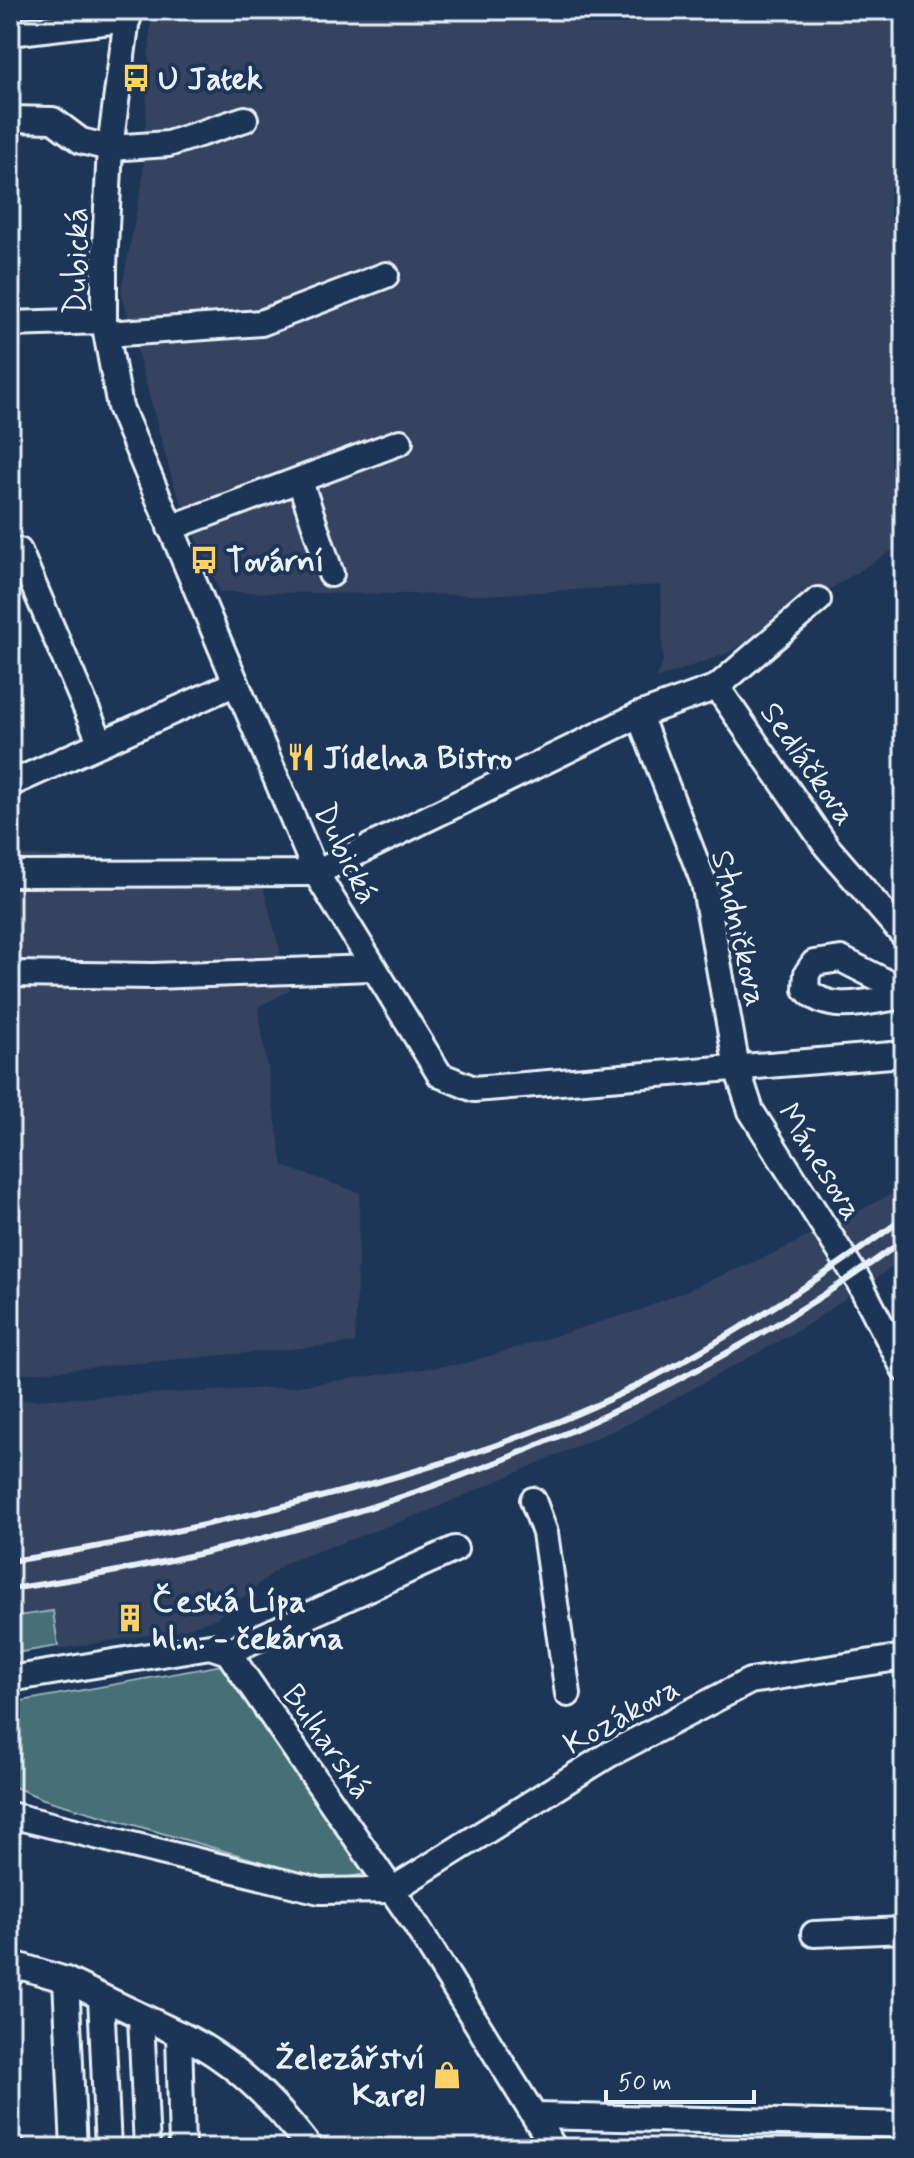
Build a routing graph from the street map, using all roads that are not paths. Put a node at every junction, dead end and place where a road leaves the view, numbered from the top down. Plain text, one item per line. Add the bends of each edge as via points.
1 (128, 15) edge
2 (10, 33) edge
3 (10, 119) edge
4 (245, 119) dead end
5 (110, 148) junction
6 (386, 275) dead end
7 (10, 324) edge
8 (106, 327) junction
9 (400, 442) dead end
10 (300, 481) junction
11 (170, 528) junction
12 (19, 551) dead end
13 (331, 574) dead end
14 (818, 600) dead end
15 (236, 683) junction
16 (717, 687) junction
17 (639, 715) junction
18 (100, 741) junction
19 (10, 784) edge
20 (316, 873) junction
21 (10, 874) edge
22 (904, 936) edge
23 (371, 968) junction
24 (10, 974) edge
25 (904, 1054) edge
26 (737, 1068) junction
27 (904, 1369) edge
28 (533, 1500) dead end
29 (455, 1549) dead end
30 (228, 1652) junction
31 (904, 1657) edge
32 (10, 1679) edge
33 (568, 1694) dead end
34 (10, 1815) edge
35 (392, 1890) junction
36 (904, 1930) edge
37 (814, 1934) dead end
38 (10, 1974) edge
39 (66, 1980) junction
40 (101, 1997) junction
41 (141, 2017) junction
42 (179, 2034) junction
43 (536, 2116) junction
44 (904, 2125) edge
45 (74, 2148) edge
46 (108, 2148) edge
47 (147, 2148) edge
48 (182, 2148) edge
49 (310, 2148) edge
50 (554, 2148) edge

1 - 2 street
1 - 5 street, Dubická
3 - 5 street via 53,120 81,141
4 - 5 street via 168,144
5 - 8 street, Dubická
6 - 8 street via 261,323
7 - 8 street
8 - 11 street, Dubická via 120,407
9 - 10 street
10 - 11 street
10 - 13 street
11 - 15 street, Dubická
12 - 18 street
14 - 16 street
15 - 18 street
15 - 20 street, Dubická
16 - 17 street, Sedláčkova
16 - 22 street, Sedláčkova via 827,847
17 - 20 street, Sedláčkova
17 - 26 street, Studničkova via 704,883
18 - 19 street
20 - 21 street
20 - 23 street, Dubická
23 - 24 street via 153,976
23 - 26 street, Dubická via 440,1075 474,1089
25 - 26 street, Dubická
26 - 27 street, Mánesova via 751,1111 858,1280
28 - 33 street via 545,1533
29 - 30 street
30 - 32 street via 210,1646
30 - 35 street, Bulharská
31 - 35 street, Kozákova via 750,1681 608,1755
34 - 35 street via 320,1891
35 - 43 street, Bulharská
36 - 37 street
38 - 39 street via 20,1966
39 - 40 street
39 - 45 street
40 - 41 street
40 - 46 street
41 - 42 street
41 - 47 street
42 - 48 street
42 - 49 street via 208,2047 247,2079
43 - 44 street
43 - 50 street, Bulharská

